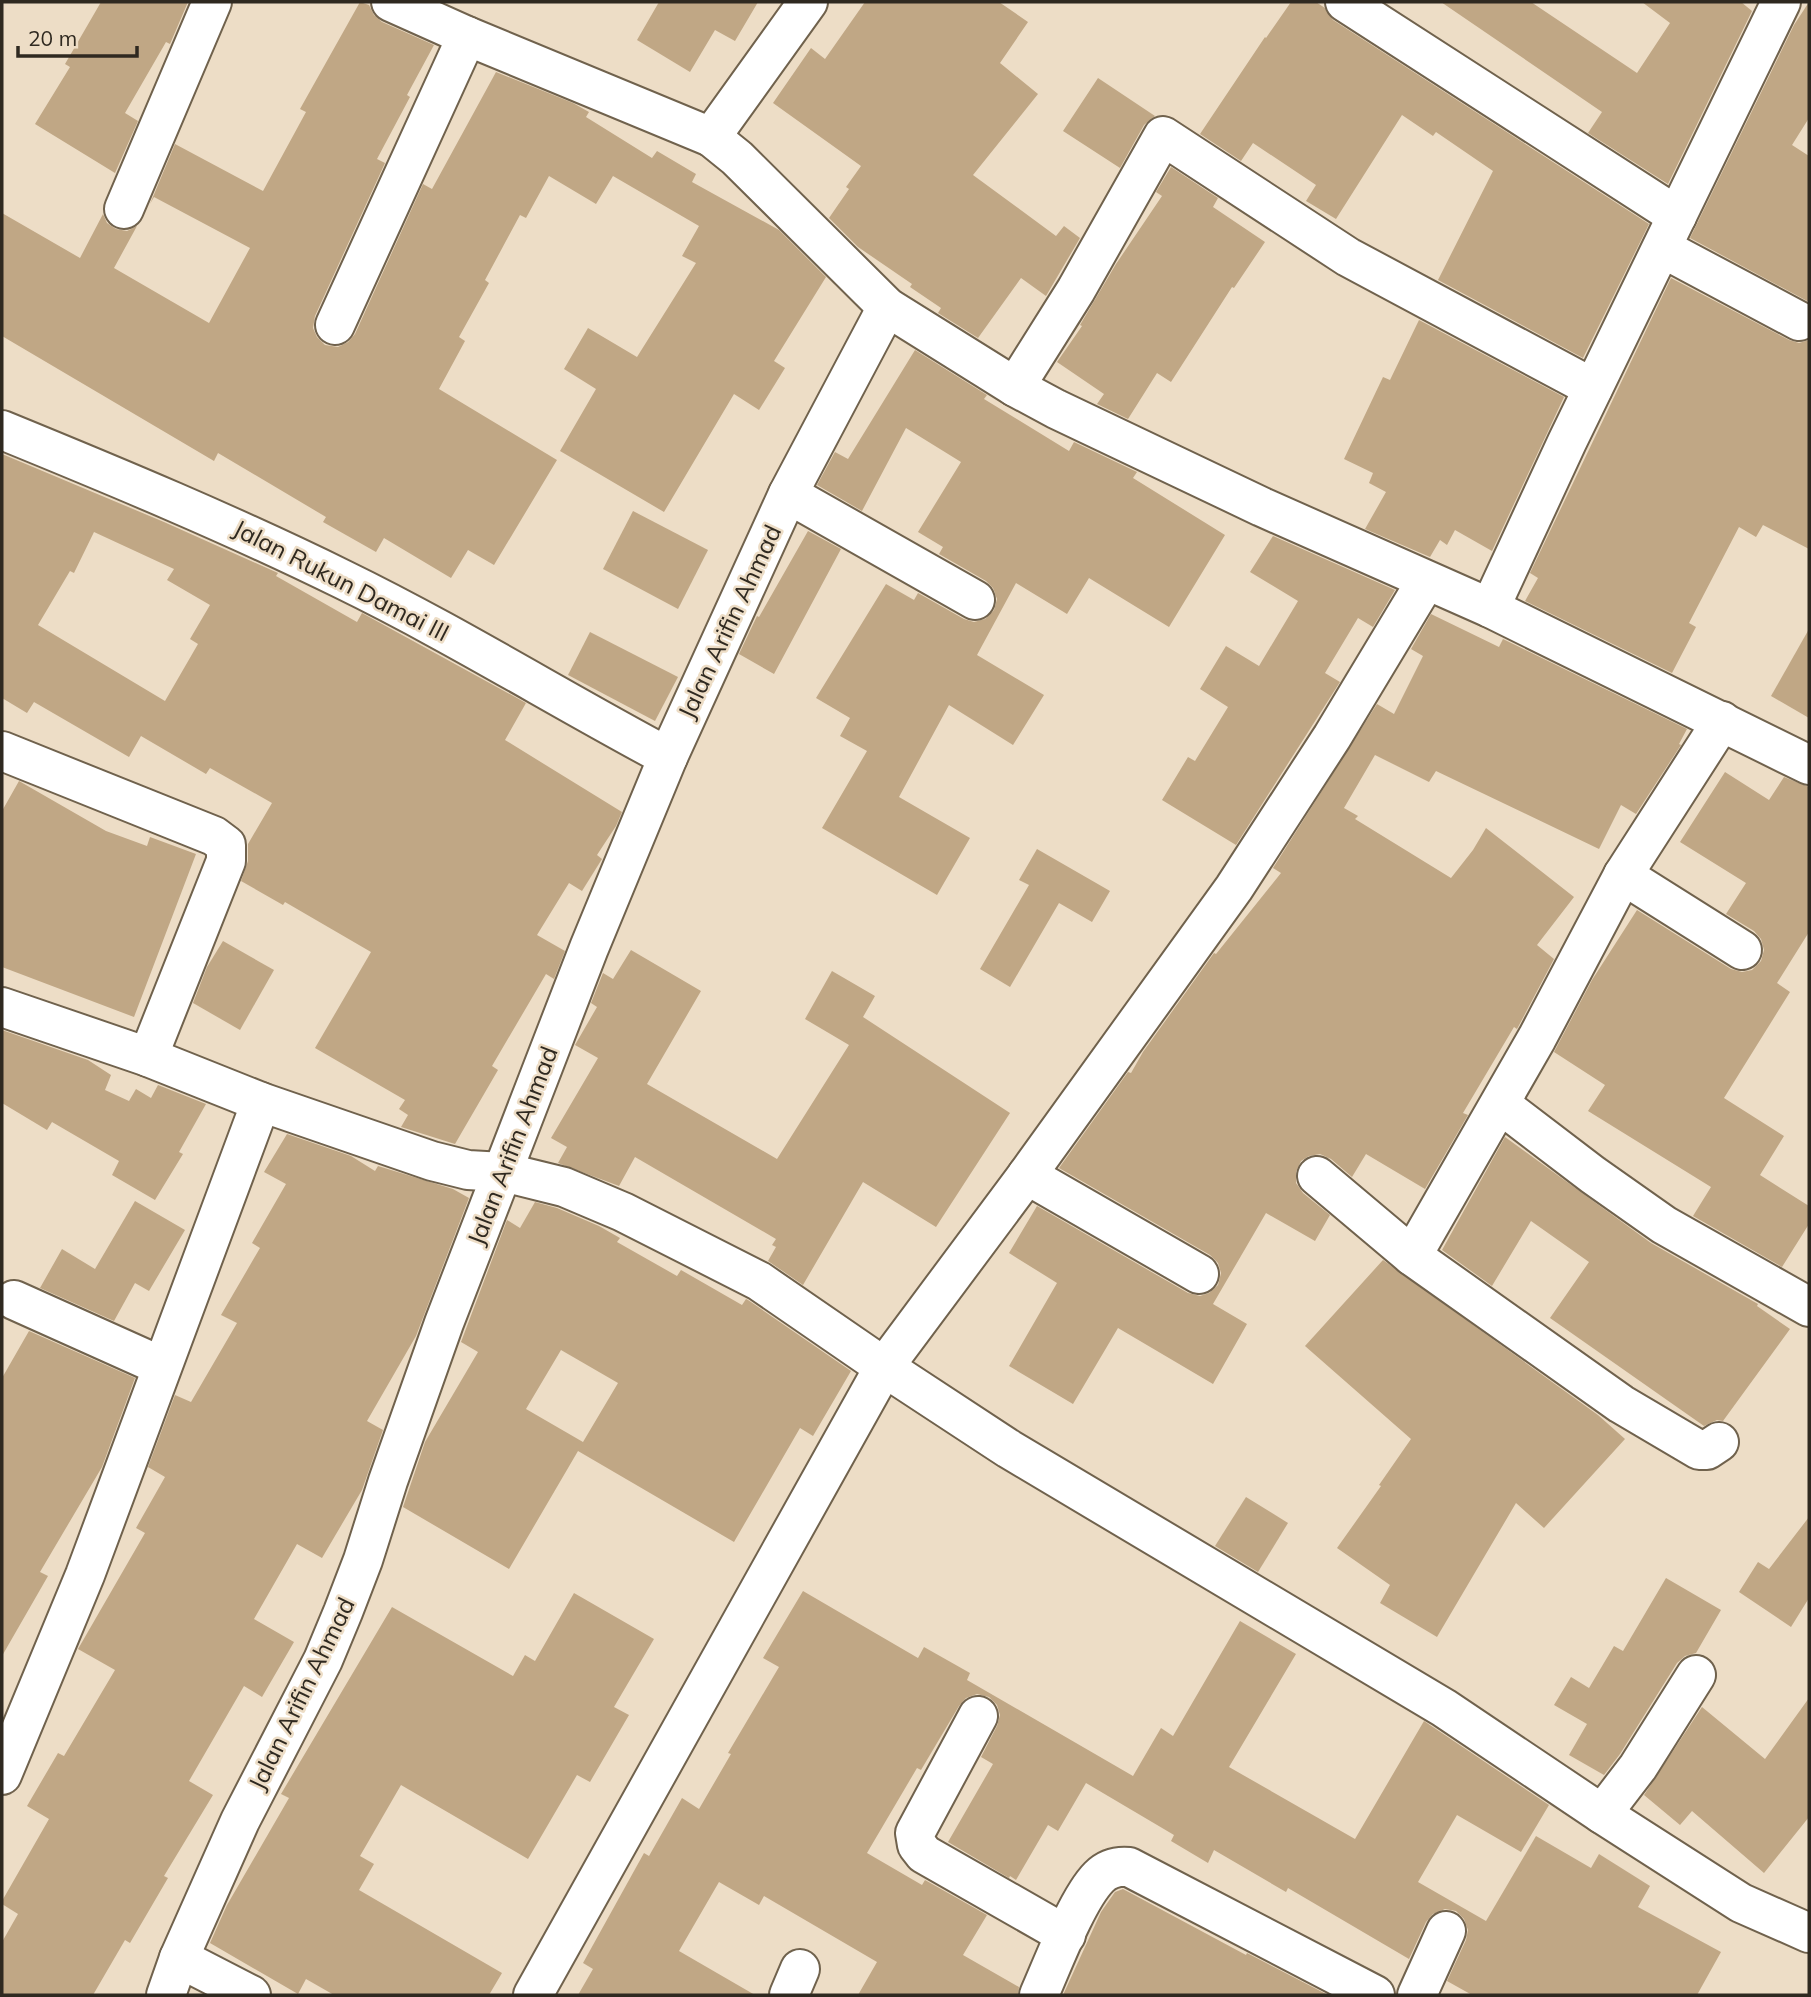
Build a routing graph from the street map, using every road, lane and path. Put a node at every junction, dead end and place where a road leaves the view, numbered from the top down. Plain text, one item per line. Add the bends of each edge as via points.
1 (212, 2) edge
2 (391, 2) edge
3 (808, 2) edge
4 (1345, 2) edge
5 (1781, 2) edge
6 (467, 36) junction
7 (711, 137) junction
8 (124, 209) dead end
9 (1670, 232) junction
10 (887, 307) junction
11 (1799, 321) dead end
12 (335, 325) dead end
13 (1015, 387) junction
14 (1593, 388) junction
15 (2, 430) edge
16 (788, 494) junction
17 (1426, 581) junction
18 (975, 600) dead end
19 (1490, 608) junction
20 (1722, 721) junction
21 (2, 751) edge
22 (668, 757) junction
23 (1809, 765) edge
24 (1623, 875) junction
25 (1742, 950) dead end
26 (2, 1007) edge
27 (148, 1057) junction
28 (261, 1102) junction
29 (1500, 1104) junction
30 (503, 1172) junction
31 (1027, 1175) junction
32 (1317, 1176) dead end
33 (1412, 1256) junction
34 (1199, 1275) dead end
35 (15, 1300) dead end
36 (1809, 1307) edge
37 (161, 1366) junction
38 (884, 1367) junction
39 (1719, 1442) dead end
40 (1696, 1675) dead end
41 (978, 1716) dead end
42 (2, 1775) edge
43 (1602, 1814) junction
44 (1447, 1931) dead end
45 (1809, 1933) edge
46 (1066, 1935) junction
47 (180, 1958) junction
48 (166, 1995) edge
49 (251, 1995) edge
50 (533, 1995) edge
51 (1039, 1995) edge
52 (1375, 1995) edge
53 (1417, 1995) edge

1 - 8 street
2 - 6 street
3 - 7 street
4 - 9 street
5 - 9 street
6 - 7 street
6 - 12 street
7 - 10 street
9 - 11 street
9 - 14 street
10 - 13 street
10 - 16 street, Jalan Arifin Ahmad
13 - 14 street via 1163,136 1348,257
13 - 17 street
14 - 19 street
15 - 22 street, Jalan Rukun Damai III via 187,506 344,580
16 - 18 street
16 - 22 street, Jalan Arifin Ahmad
17 - 19 street
17 - 31 street via 1234,888
19 - 20 street
20 - 23 street
20 - 24 street
21 - 27 street via 215,836 226,845 226,861
22 - 30 street, Jalan Arifin Ahmad
24 - 25 street
24 - 29 street
26 - 27 street
27 - 28 street
28 - 30 street via 432,1161
28 - 37 street
29 - 33 street
29 - 36 street via 1664,1225
30 - 38 street via 564,1187 759,1280
30 - 47 street, Jalan Arifin Ahmad via 444,1323 343,1612 240,1821
31 - 34 street
31 - 38 street
32 - 33 street
33 - 39 street via 1621,1404 1699,1450
35 - 37 street
37 - 42 street via 85,1575
38 - 43 street via 1009,1449 1444,1708
38 - 50 street
40 - 43 street
41 - 46 street via 915,1833 916,1845 924,1854
43 - 45 street via 1741,1903
44 - 53 street
46 - 51 street
46 - 52 street via 1100,1877 1119,1866 1129,1867
47 - 48 street, Jalan Arifin Ahmad
47 - 49 street

